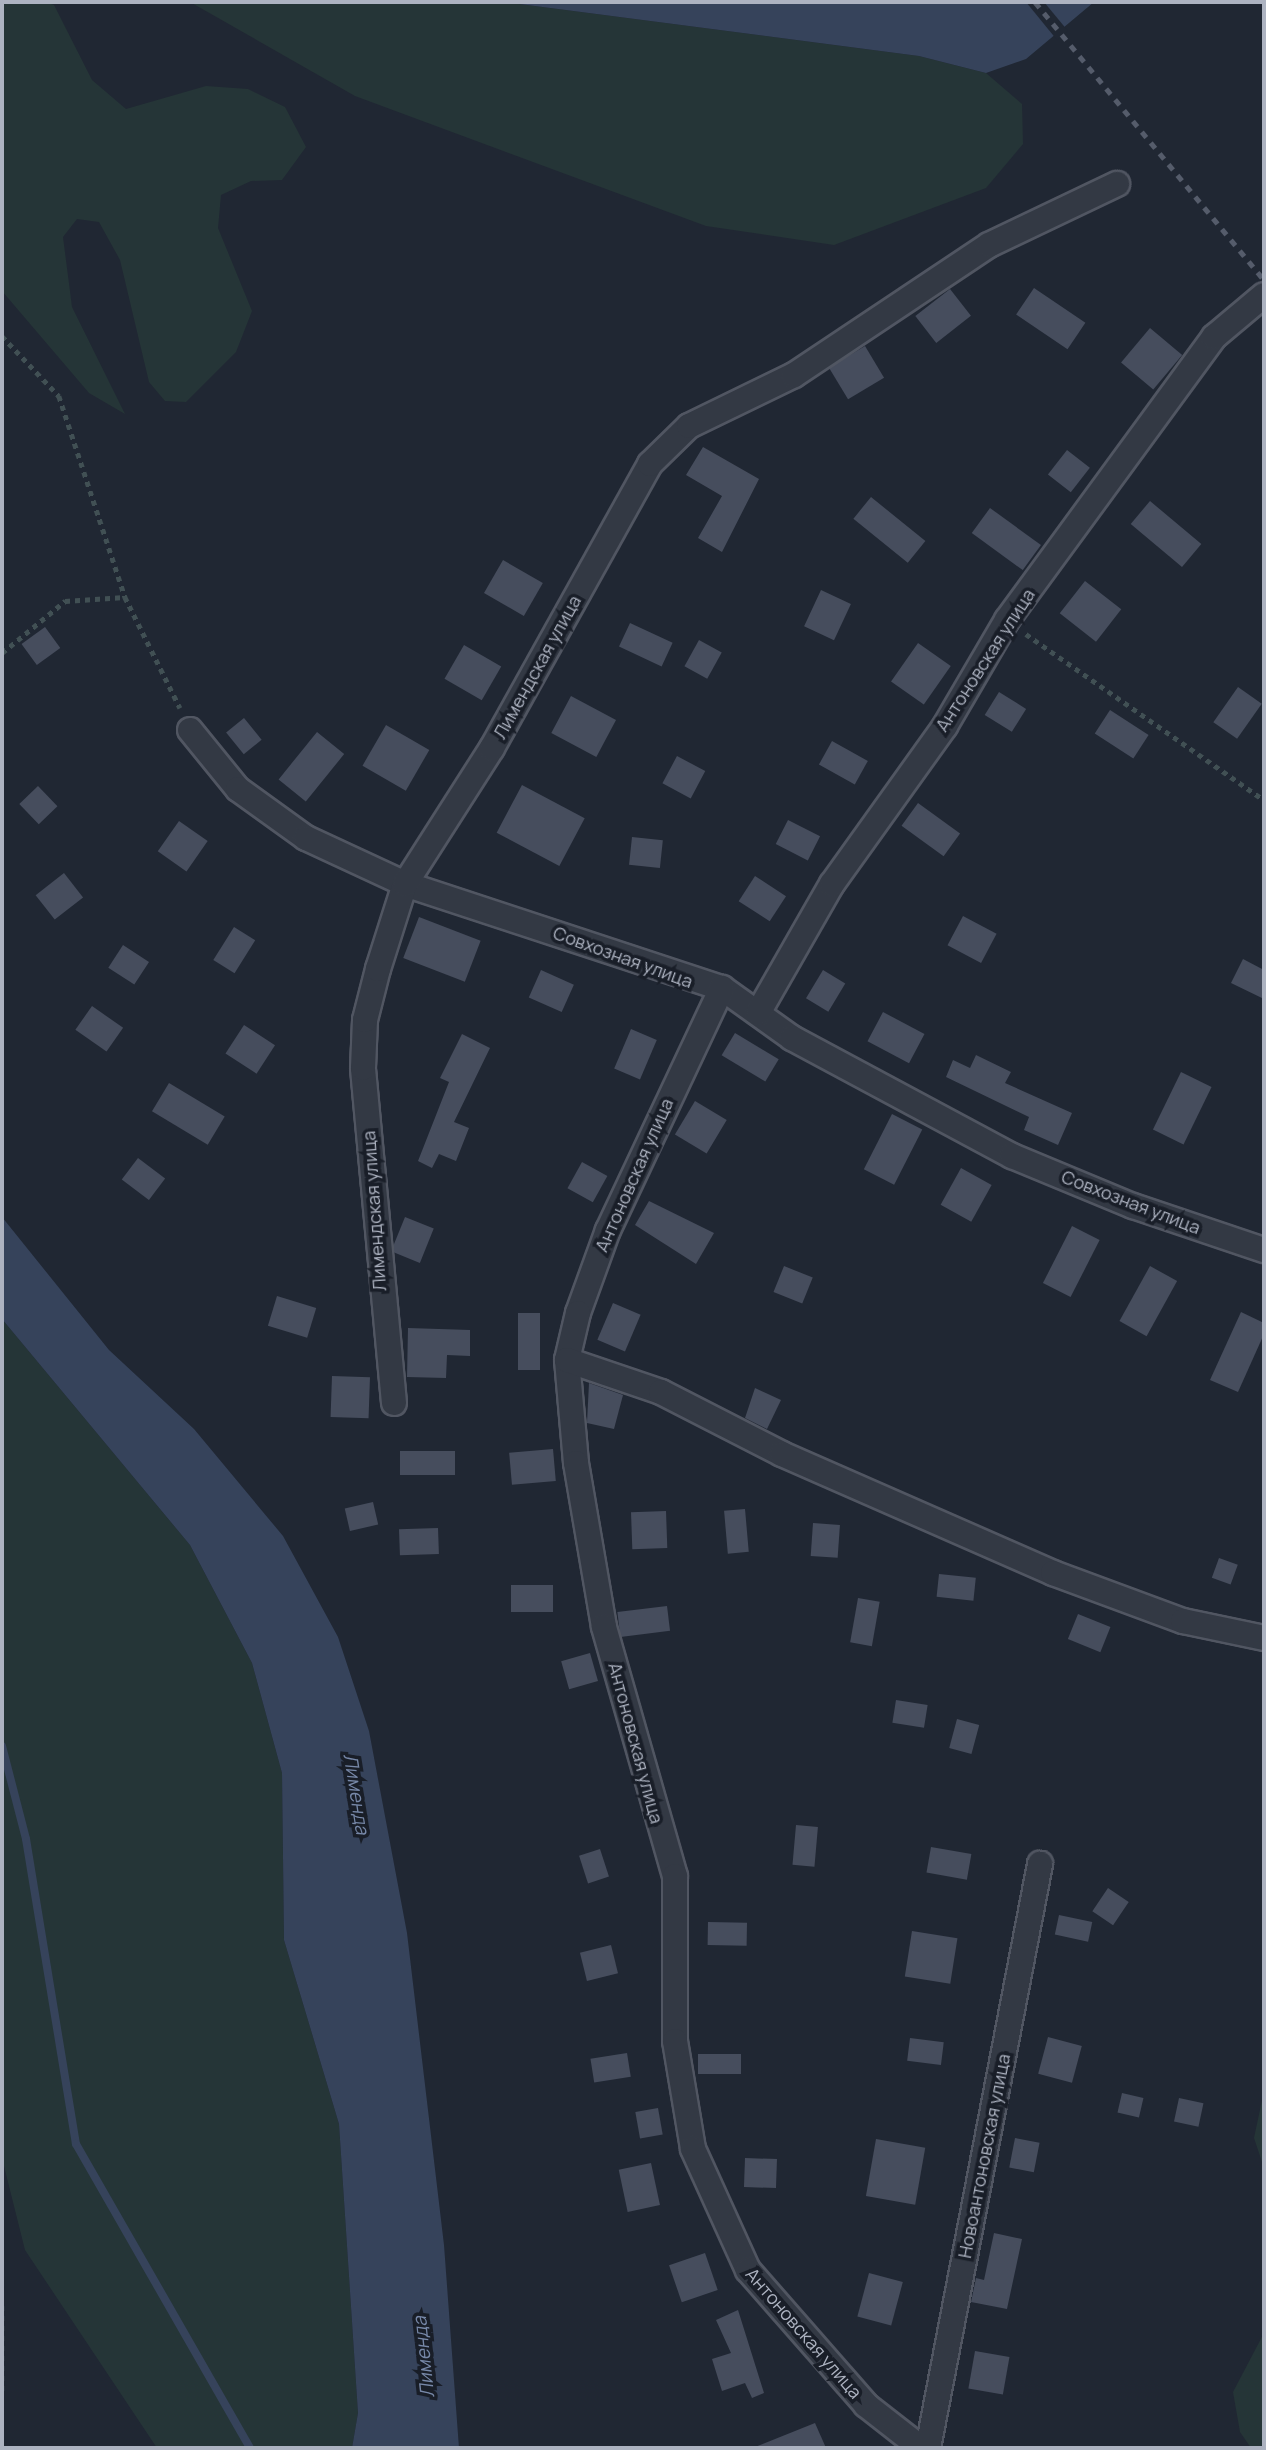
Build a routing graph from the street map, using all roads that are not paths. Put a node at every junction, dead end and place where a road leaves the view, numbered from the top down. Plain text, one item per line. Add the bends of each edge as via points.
1 (1117, 184) dead end
2 (1264, 295) edge
3 (190, 730) road end
4 (405, 884) junction
5 (722, 988) junction
6 (758, 1013) junction
7 (1264, 1250) edge
8 (566, 1360) junction
9 (394, 1403) dead end
10 (1264, 1638) edge
11 (1040, 1864) dead end
12 (920, 2448) edge
13 (928, 2448) edge

1 - 4 street, Лимендская улица via 989,245 806,368 676,435 650,464 492,748
2 - 6 street, Антоновская улица via 1214,337 1007,620 944,726 832,884
3 - 4 street, Совхозная улица via 238,789 261,806 306,838
4 - 5 street, Совхозная улица
4 - 9 street, Лимендская улица via 365,1020 363,1068
5 - 6 street, Совхозная улица
5 - 8 street, Антоновская улица via 608,1230
6 - 7 street, Совхозная улица via 792,1038 1012,1156 1133,1206
8 - 10 street via 661,1392 782,1454 1053,1573 1183,1621
8 - 12 street, Антоновская улица via 576,1463 604,1627 675,1876 675,2041 693,2149 748,2270 866,2405
11 - 13 street, Новоантоновская улица

